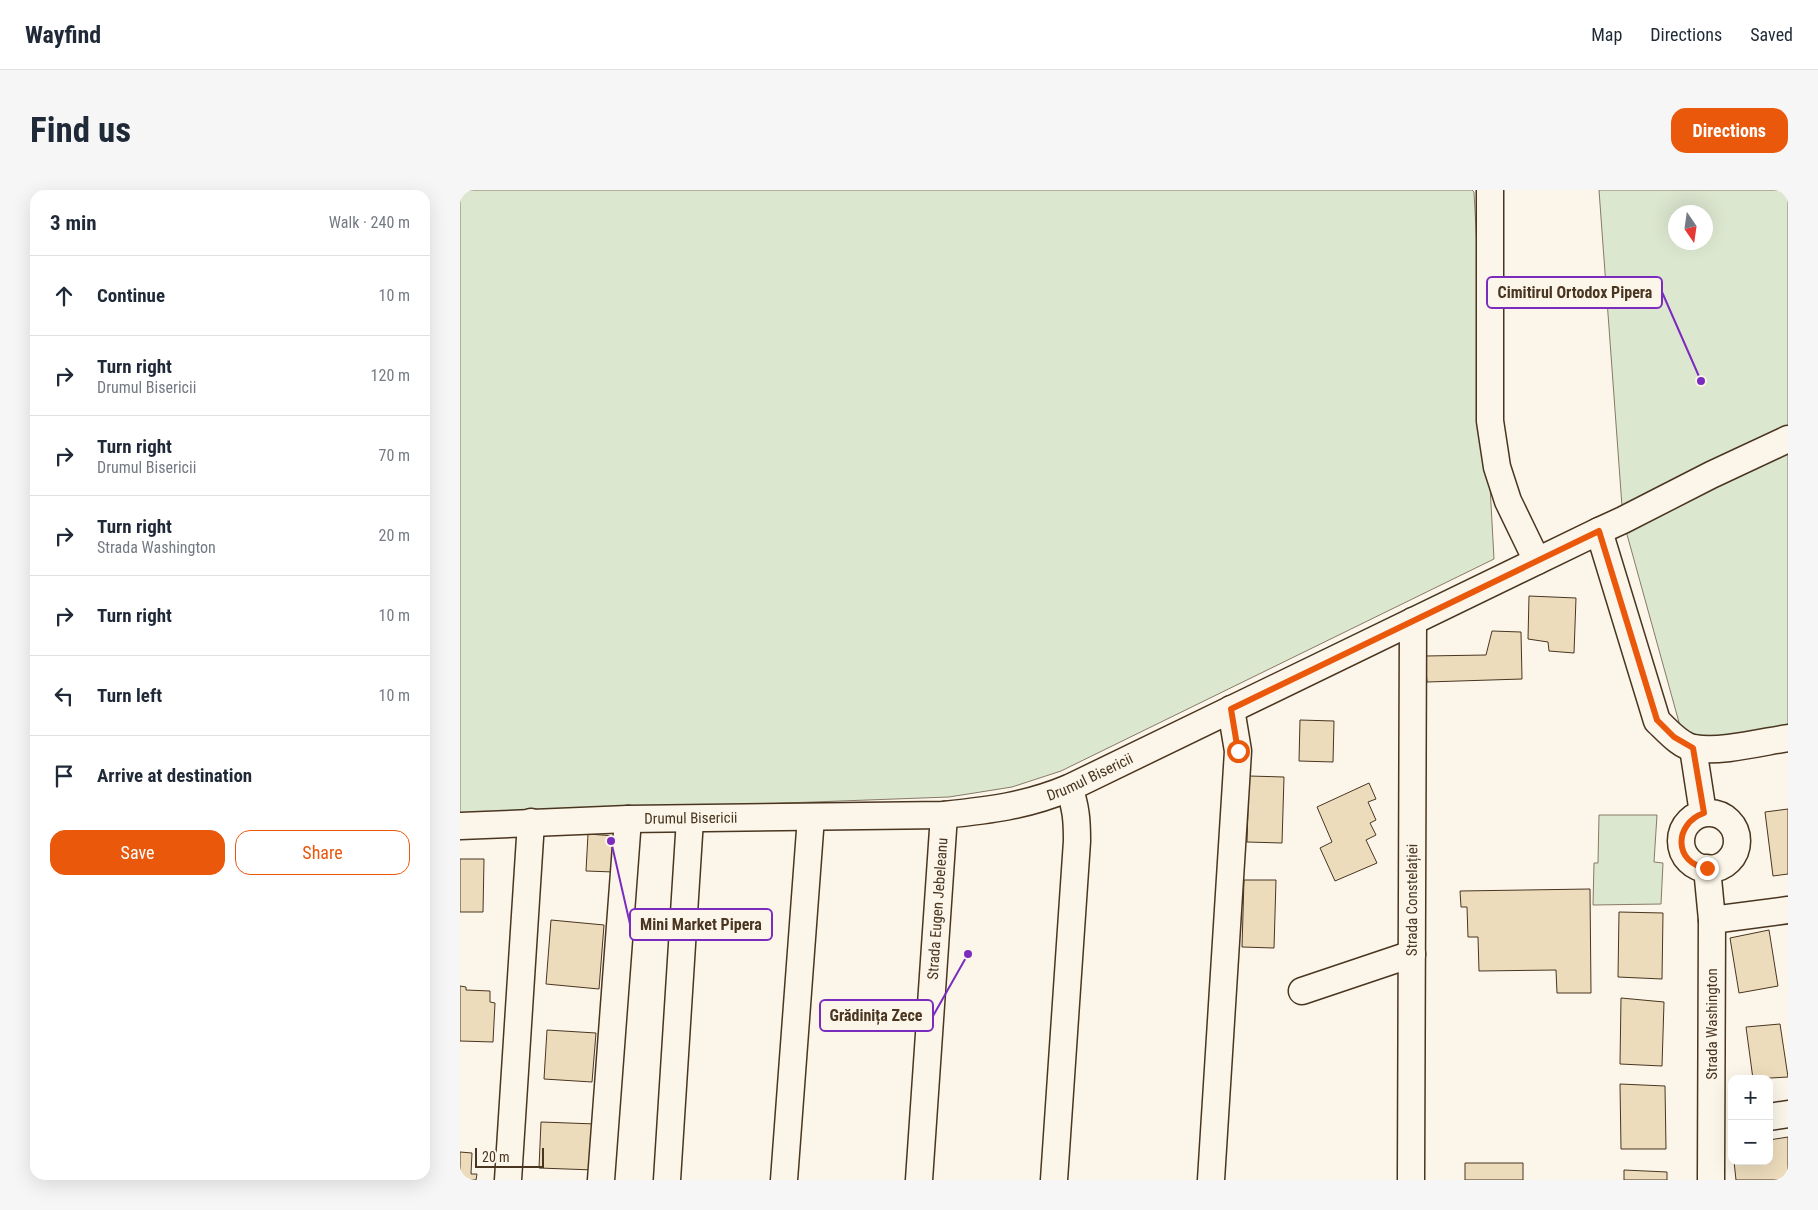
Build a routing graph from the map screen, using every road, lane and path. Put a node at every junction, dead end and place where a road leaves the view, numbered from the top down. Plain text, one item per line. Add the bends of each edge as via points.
1 (1490, 190) edge
2 (1788, 439) edge
3 (1599, 531) junction
4 (1536, 561) junction
5 (1413, 621) junction
6 (1231, 709) junction
7 (1788, 738) edge
8 (1693, 748) junction
9 (1069, 788) junction
10 (1704, 813) junction
11 (944, 815) junction
12 (811, 817) junction
13 (690, 818) junction
14 (628, 819) junction
15 (532, 822) junction
16 (460, 826) edge
17 (1707, 868) junction
18 (1788, 910) edge
19 (1712, 920) junction
20 (1412, 954) junction
21 (1302, 991) dead end
22 (1788, 1114) edge
23 (1773, 1116) edge
24 (1722, 1124) edge
25 (508, 1180) edge
26 (601, 1180) edge
27 (667, 1180) edge
28 (784, 1180) edge
29 (919, 1180) edge
30 (1054, 1180) edge
31 (1211, 1180) edge
32 (1411, 1180) edge
33 (1711, 1180) edge

1 - 4 street via 1490,421 1497,467 1508,501
2 - 3 street, Drumul Bisericii
3 - 4 street, Drumul Bisericii
3 - 8 street via 1657,720 1674,737
4 - 5 street, Drumul Bisericii
5 - 6 street, Drumul Bisericii
5 - 20 street, Strada Constelației
6 - 9 street, Drumul Bisericii
6 - 31 street via 1238,751
7 - 8 street via 1720,748
8 - 10 street
9 - 11 street, Drumul Bisericii via 1042,799 994,810
9 - 30 street via 1077,822
10 - 17 street via 1688,822 1681,843 1692,863
10 - 17 street via 1713,813 1728,820 1736,836 1735,851 1729,859 1722,865
11 - 12 street, Drumul Bisericii
11 - 29 street, Strada Eugen Jebeleanu
12 - 13 street, Drumul Bisericii
12 - 28 street
13 - 14 street, Drumul Bisericii
13 - 27 street
14 - 15 street, Drumul Bisericii
14 - 26 street
15 - 16 street, Drumul Bisericii
15 - 25 street
17 - 19 street, Strada Washington
18 - 19 street
19 - 24 street, Strada Washington
20 - 21 street
20 - 32 street, Strada Constelației
22 - 23 street
24 - 33 street, Strada Washington

